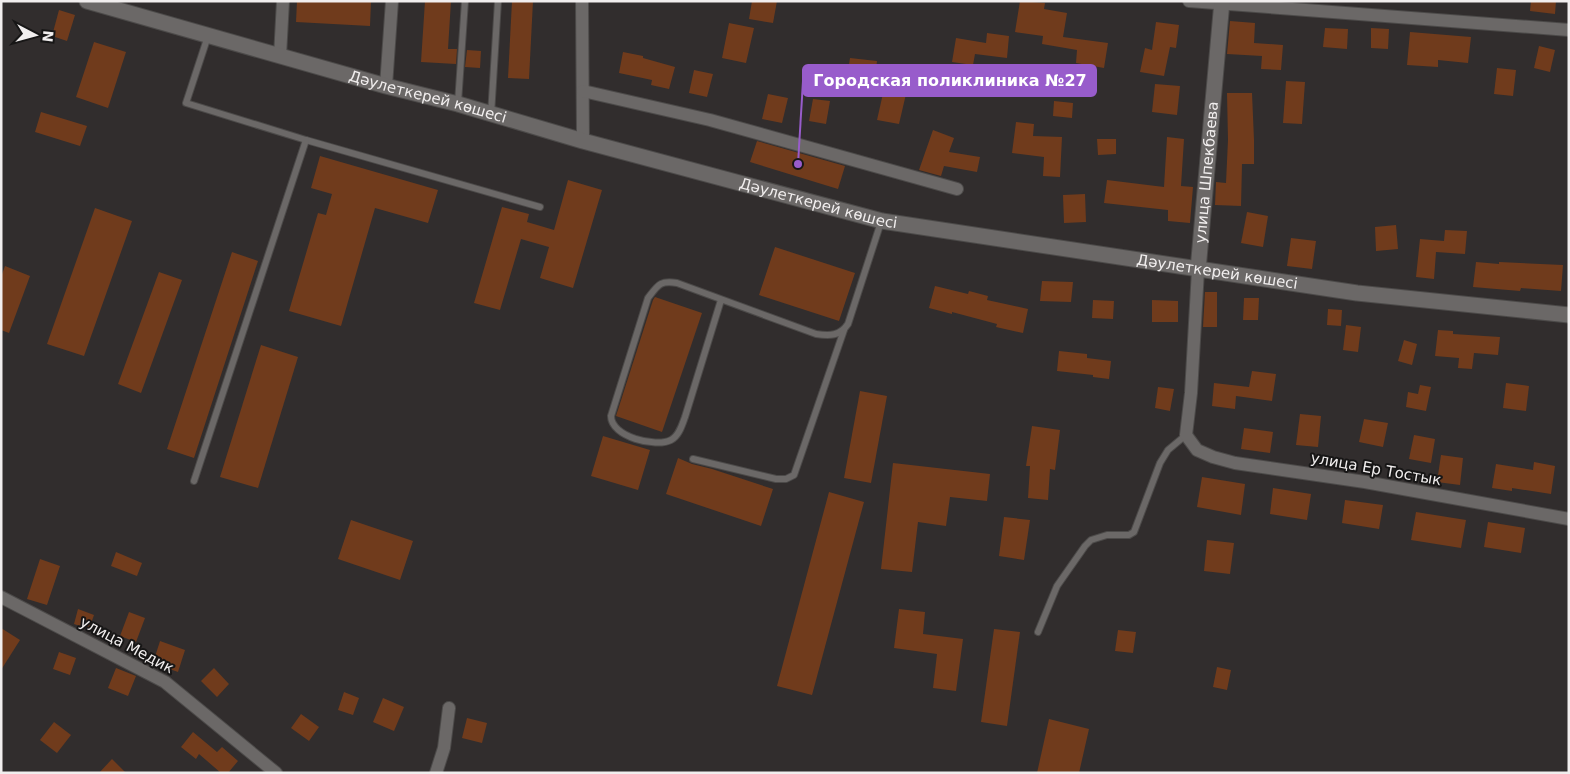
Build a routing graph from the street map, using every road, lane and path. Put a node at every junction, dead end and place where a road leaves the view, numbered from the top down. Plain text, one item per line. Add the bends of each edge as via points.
1 (87, 1) edge
2 (283, 1) edge
3 (392, 1) edge
4 (465, 1) edge
5 (498, 1) edge
6 (582, 1) edge
7 (1189, 1) edge
8 (1222, 3) edge
9 (1569, 30) edge
10 (208, 36) junction
11 (280, 56) junction
12 (386, 86) junction
13 (583, 91) junction
14 (458, 104) junction
15 (491, 115) junction
16 (306, 140) junction
17 (582, 141) junction
18 (956, 189) dead end
19 (540, 207) dead end
20 (882, 221) junction
21 (1198, 270) junction
22 (721, 300) junction
23 (1569, 315) edge
24 (844, 330) junction
25 (1186, 435) junction
26 (693, 459) dead end
27 (194, 480) dead end
28 (1569, 519) edge
29 (1, 597) edge
30 (1038, 632) dead end
31 (449, 708) dead end
32 (276, 773) edge
33 (436, 773) edge

1 - 10 main road, Дәулеткерей көшесі via 125,9
2 - 11 street
3 - 12 street
4 - 14 lane
5 - 15 lane
6 - 13 street
7 - 8 street
8 - 9 street
8 - 21 main road, улица Шпекбаева
10 - 11 main road, Дәулеткерей көшесі
10 - 16 lane via 186,102
11 - 12 main road, Дәулеткерей көшесі
12 - 14 main road, Дәулеткерей көшесі
13 - 17 street
13 - 18 street via 710,120
14 - 15 main road, Дәулеткерей көшесі
15 - 17 main road, Дәулеткерей көшесі
16 - 19 lane
16 - 27 lane
17 - 20 main road, Дәулеткерей көшесі
20 - 21 main road, Дәулеткерей көшесі
20 - 24 lane
21 - 23 main road, Дәулеткерей көшесі via 1357,293
21 - 25 street, улица Шпекбаева
22 - 22 lane via 667,282 661,283 648,298 611,416 615,427 624,435 660,443 670,441 677,434
22 - 24 lane via 816,334 829,336
24 - 26 lane via 794,475 776,479
25 - 28 street, улица Ер Тостык via 1197,450 1235,463 1365,482
25 - 30 lane via 1168,450 1160,463 1134,532 1107,535 1091,540 1085,546 1057,586
29 - 32 street, улица Медик via 165,682
31 - 33 street via 444,748

